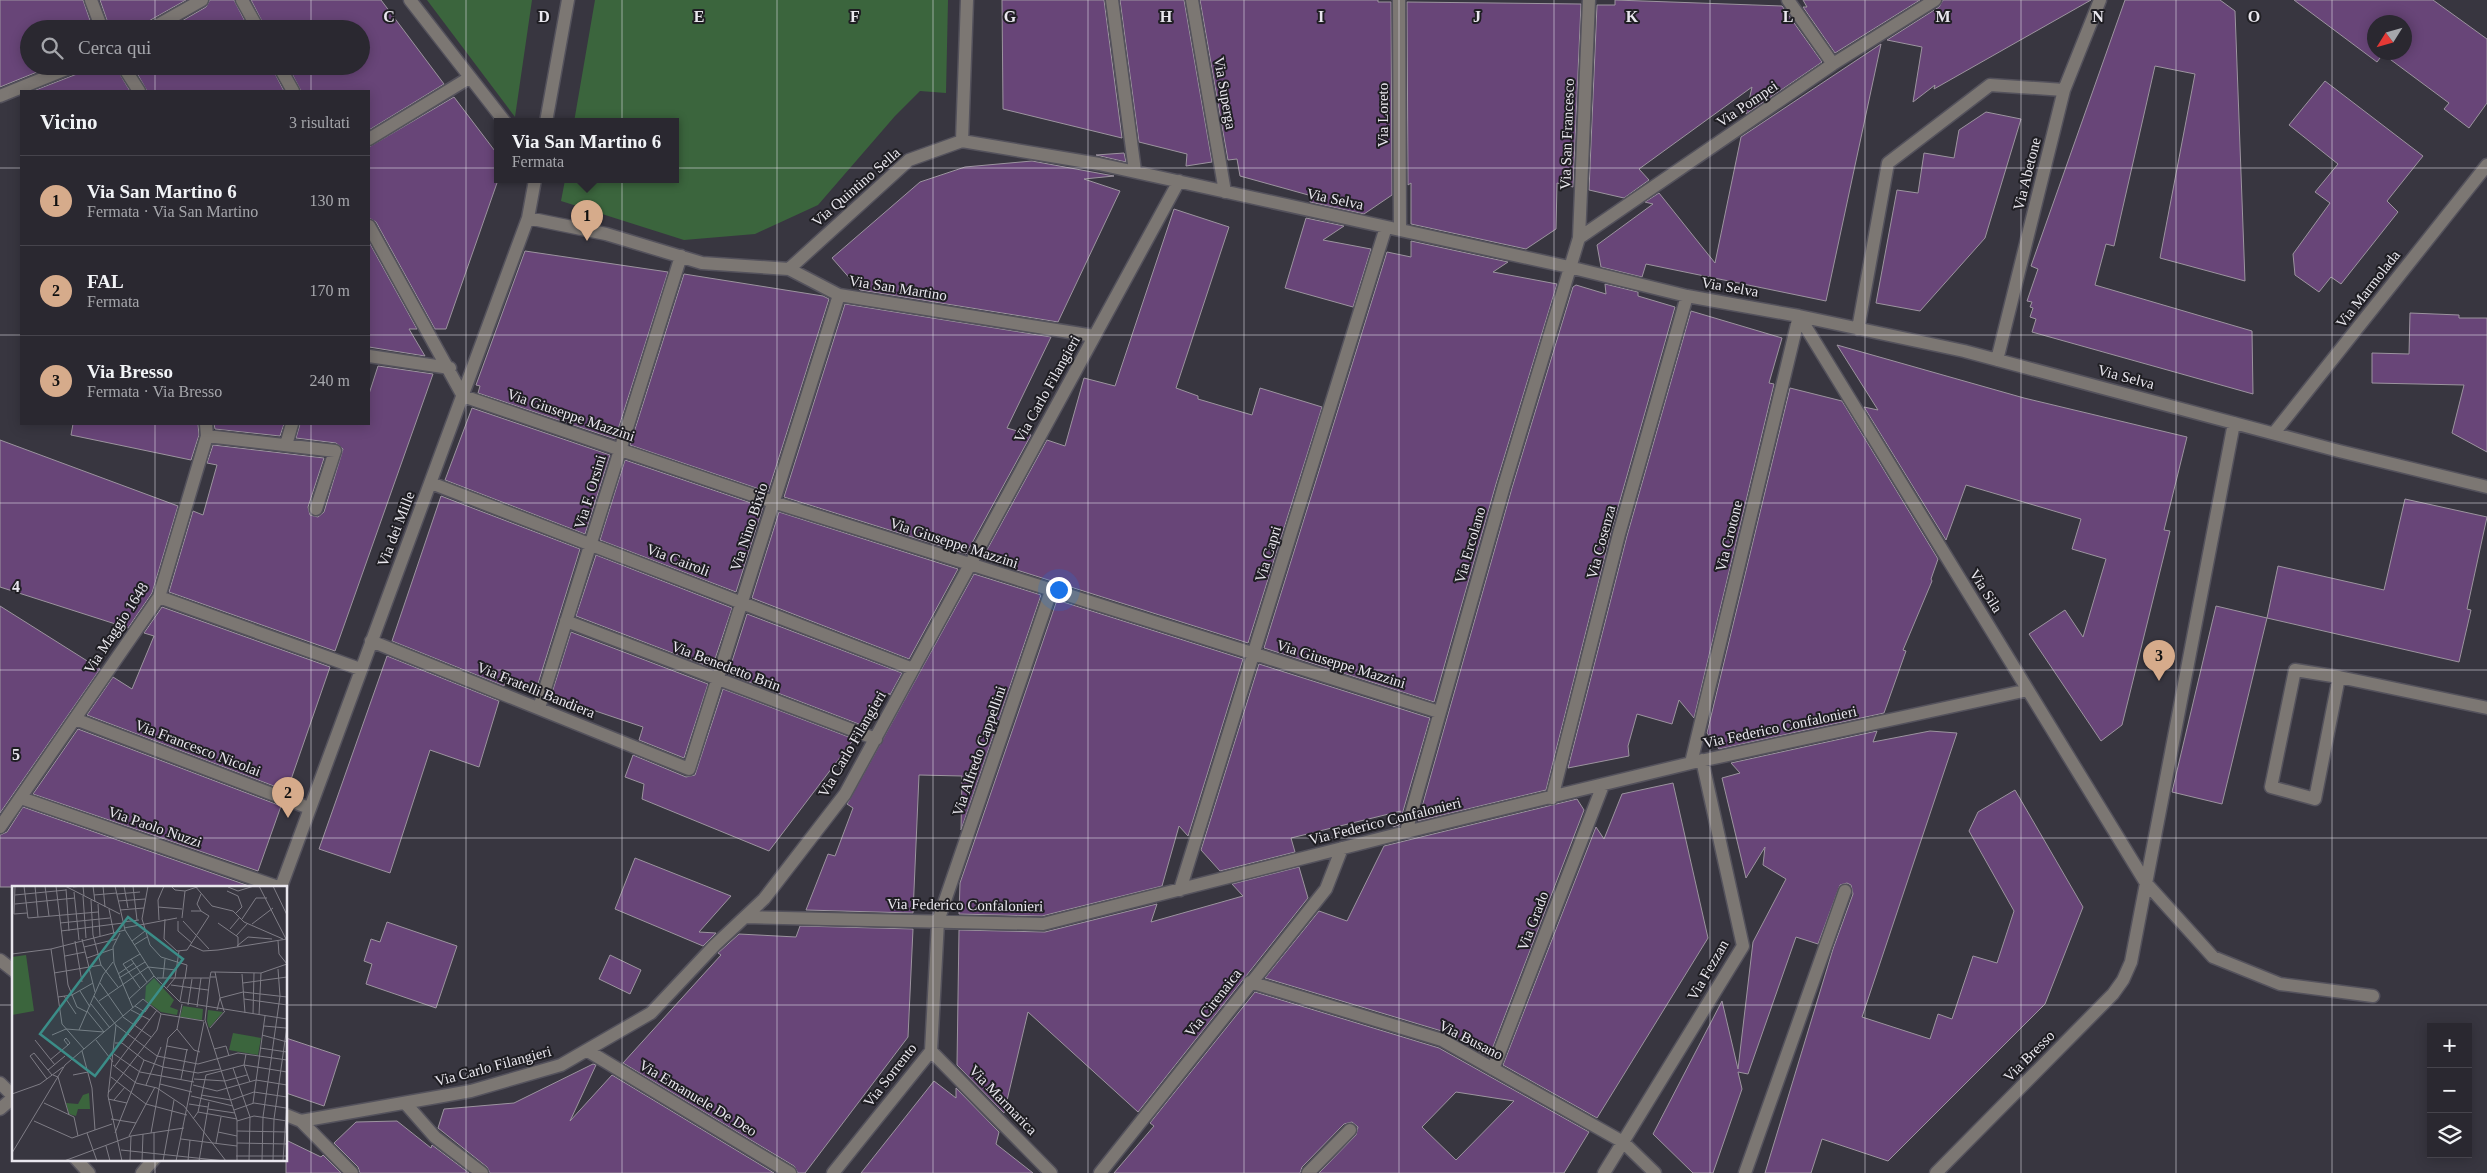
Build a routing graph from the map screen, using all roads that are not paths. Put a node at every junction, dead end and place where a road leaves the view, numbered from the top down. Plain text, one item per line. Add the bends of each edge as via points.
1 (91, 0) edge
2 (202, 0) edge
3 (242, 0) edge
4 (410, 0) edge
5 (568, 0) edge
6 (966, 0) edge
7 (1112, 0) edge
8 (1192, 0) edge
9 (1399, 0) edge
10 (1589, 0) edge
11 (1788, 0) edge
12 (1935, 0) edge
13 (2100, 0) edge
14 (99, 20) edge
15 (167, 20) edge
16 (253, 20) edge
17 (1833, 64) junction
18 (52, 75) edge
19 (128, 75) edge
20 (284, 75) edge
21 (469, 78) junction
22 (138, 90) edge
23 (292, 90) edge
24 (2064, 90) junction
25 (0, 96) edge
26 (502, 118) edge
27 (547, 118) edge
28 (370, 138) edge
29 (962, 141) junction
30 (2487, 165) edge
31 (1136, 172) junction
32 (1178, 181) junction
33 (534, 183) edge
34 (1225, 192) junction
35 (528, 218) junction
36 (1386, 227) junction
37 (370, 228) edge
38 (1400, 230) junction
39 (1579, 238) junction
40 (681, 256) junction
41 (1569, 267) junction
42 (789, 269) junction
43 (839, 295) junction
44 (1687, 296) junction
45 (1799, 316) junction
46 (1858, 328) junction
47 (1094, 336) junction
48 (370, 356) edge
49 (1997, 360) junction
50 (450, 368) junction
51 (463, 396) junction
52 (2234, 423) junction
53 (292, 425) edge
54 (206, 430) edge
55 (2274, 433) junction
56 (286, 446) junction
57 (620, 449) junction
58 (431, 483) junction
59 (2487, 487) edge
60 (773, 502) junction
61 (316, 509) dead end
62 (590, 545) junction
63 (970, 566) junction
64 (1051, 591) junction
65 (159, 597) junction
66 (742, 602) junction
67 (566, 622) junction
68 (371, 641) junction
69 (1254, 653) junction
70 (360, 668) junction
71 (913, 669) junction
72 (2339, 678) junction
73 (717, 680) junction
74 (2028, 690) junction
75 (539, 708) junction
76 (2487, 708) edge
77 (1439, 712) junction
78 (75, 719) junction
79 (876, 739) junction
80 (1696, 762) junction
81 (689, 769) joint
82 (1603, 785) junction
83 (21, 798) junction
84 (1552, 798) junction
85 (309, 808) junction
86 (0, 827) edge
87 (1406, 832) junction
88 (1342, 848) junction
89 (2146, 883) junction
90 (276, 886) edge
91 (279, 886) edge
92 (1180, 890) junction
93 (1845, 891) dead end
94 (745, 917) junction
95 (938, 921) junction
96 (0, 960) edge
97 (12, 969) edge
98 (1250, 982) junction
99 (2373, 996) dead end
100 (588, 1051) junction
101 (931, 1051) junction
102 (1493, 1069) junction
103 (0, 1083) edge
104 (12, 1095) edge
105 (12, 1099) edge
106 (406, 1104) junction
107 (0, 1109) edge
108 (288, 1116) edge
109 (301, 1121) junction
110 (1350, 1130) dead end
111 (1623, 1142) junction
112 (77, 1160) edge
113 (153, 1160) edge
114 (89, 1173) edge
115 (142, 1173) edge
116 (352, 1173) edge
117 (482, 1173) edge
118 (790, 1173) edge
119 (832, 1173) edge
120 (1051, 1173) edge
121 (1100, 1173) edge
122 (1308, 1173) edge
123 (1604, 1173) edge
124 (1655, 1173) edge
125 (1745, 1173) edge
126 (1936, 1173) edge

1 - 14 street
2 - 15 street
3 - 16 street
4 - 21 street
5 - 27 street
6 - 29 street
7 - 31 street
8 - 34 street, Via Superga
9 - 38 street, Via Loreto
10 - 39 street, Via San Francesco
11 - 17 street
12 - 17 street, Via Pompei
13 - 24 street, Via Abetone
17 - 39 street, Via Pompei
18 - 25 street
19 - 22 street
20 - 23 street
21 - 26 street
21 - 28 street
24 - 46 street via 1990,85 1888,163
24 - 49 street, Via Abetone
29 - 31 street, Via Selva
29 - 42 street, Via Quintino Sella via 908,160
30 - 55 street, Via Marmolada
31 - 32 street, Via Selva
32 - 34 street, Via Selva
32 - 47 street, Via Carlo Filangieri
33 - 35 street, Via dei Mille
34 - 36 street, Via Selva
35 - 40 street, Via San Martino via 606,234
35 - 51 street, Via dei Mille
36 - 38 street, Via Selva
36 - 69 street, Via Capri
37 - 50 street
38 - 41 street, Via Selva
39 - 41 street, Via San Francesco
40 - 42 street, Via San Martino via 702,263
40 - 57 street, Via F. Orsini
41 - 44 street, Via Selva
41 - 77 street, Via Ercolano
42 - 43 street, Via San Martino
43 - 47 street, Via San Martino
43 - 60 street, Via Nino Bixio
44 - 45 street, Via Selva
44 - 84 street, Via Cosenza via 1620,534
45 - 46 street, Via Selva
45 - 74 street, Via Sila
45 - 80 street, Via Crotone
46 - 49 street, Via Selva
47 - 63 street, Via Carlo Filangieri
48 - 50 street
49 - 52 street, Via Selva
50 - 51 street
51 - 57 street, Via Giuseppe Mazzini
51 - 58 street, Via dei Mille
52 - 55 street, Via Selva
52 - 89 street, Via Bresso
53 - 56 street
54 - 56 street
54 - 65 street, Via Maggio 1648
55 - 59 street, Via Selva
56 - 61 street via 335,451
57 - 60 street, Via Giuseppe Mazzini
57 - 62 street, Via F. Orsini
58 - 62 street, Via Cairoli
58 - 68 street, Via dei Mille
60 - 63 street, Via Giuseppe Mazzini
60 - 66 street, Via Nino Bixio
62 - 66 street, Via Cairoli
62 - 67 street, Via F. Orsini
63 - 64 street, Via Giuseppe Mazzini
63 - 71 street, Via Carlo Filangieri
64 - 69 street, Via Giuseppe Mazzini
64 - 95 street, Via Alfredo Cappellini
65 - 70 street
65 - 78 street, Via Maggio 1648
66 - 71 street, Via Cairoli
66 - 73 street, Via Nino Bixio
67 - 73 street, Via Benedetto Brin
67 - 75 street, Via F. Orsini
68 - 70 street, Via dei Mille
68 - 75 street, Via Fratelli Bandiera
69 - 77 street, Via Giuseppe Mazzini
69 - 92 street, Via Capri
70 - 85 street, Via dei Mille
71 - 79 street, Via Carlo Filangieri
72 - 72 street via 2295,670 2271,787 2315,799
72 - 76 street
73 - 79 street, Via Benedetto Brin
73 - 81 street, Via Nino Bixio
74 - 80 street, Via Federico Confalonieri
74 - 89 street, Via Sila
75 - 81 street, Via Fratelli Bandiera
77 - 87 street, Via Ercolano
78 - 83 street, Via Maggio 1648
78 - 85 street, Via Francesco Nicolai
79 - 94 street, Via Carlo Filangieri via 845,794 764,899
80 - 82 street, Via Federico Confalonieri
80 - 111 street, Via Fezzan via 1743,946
82 - 84 street, Via Federico Confalonieri
82 - 102 street, Via Grado
83 - 86 street, Via Maggio 1648
83 - 90 street, Via Paolo Nuzzi
84 - 87 street, Via Federico Confalonieri
85 - 91 street, Via dei Mille
87 - 88 street, Via Federico Confalonieri
88 - 92 street, Via Federico Confalonieri
88 - 98 street, Via Cirenaica via 1326,889
89 - 99 street, Via Sila via 2213,957 2280,984
89 - 126 street, Via Bresso via 2131,962 2113,994
92 - 95 street, Via Federico Confalonieri via 1043,924
93 - 125 street
94 - 95 street, Via Federico Confalonieri
94 - 100 street, Via Carlo Filangieri via 651,1013
95 - 101 street, Via Sorrento
96 - 97 street
98 - 102 street, Via Busano via 1442,1040
98 - 121 street, Via Cirenaica
100 - 106 street, Via Carlo Filangieri via 561,1066 471,1091
100 - 118 street, Via Emanuele De Deo
101 - 119 street, Via Sorrento
101 - 120 street, Via Marmarica
102 - 111 street, Via Busano
103 - 104 street
105 - 107 street
106 - 109 street, Via Carlo Filangieri
106 - 117 street via 435,1137
108 - 109 street
109 - 116 street
110 - 122 street
111 - 123 street, Via Fezzan
111 - 124 street, Via Busano
112 - 114 street
113 - 115 street

